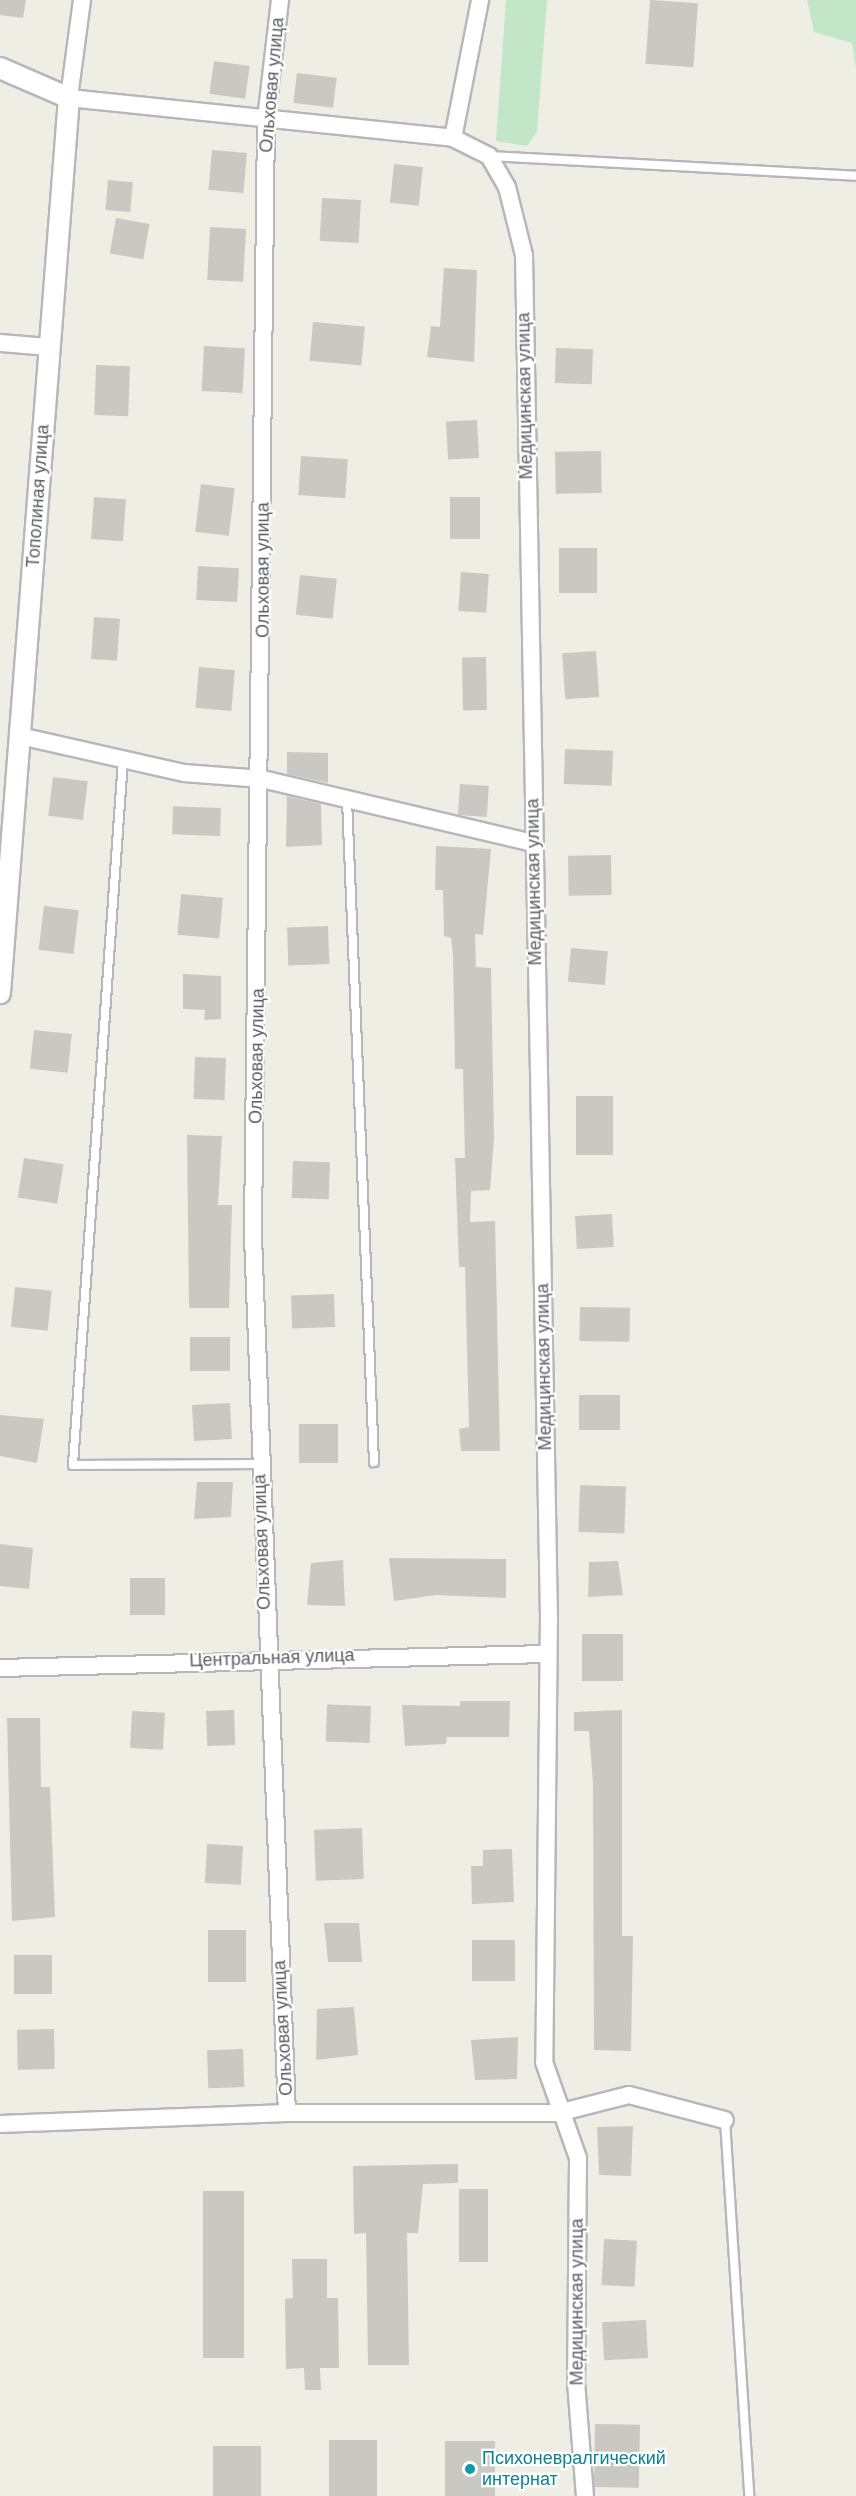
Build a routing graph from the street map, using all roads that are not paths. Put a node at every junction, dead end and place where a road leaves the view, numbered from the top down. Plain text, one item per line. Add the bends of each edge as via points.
1 (82, 0) edge
2 (280, 0) edge
3 (480, 0) edge
4 (0, 68) edge
5 (69, 98) junction
6 (266, 119) junction
7 (453, 138) junction
8 (489, 156) junction
9 (856, 176) edge
10 (0, 344) edge
11 (49, 347) junction
12 (20, 736) junction
13 (123, 760) junction
14 (262, 779) junction
15 (347, 799) junction
16 (533, 843) junction
17 (2, 945) edge
18 (0, 993) edge
19 (374, 1462) dead end
20 (260, 1464) junction
21 (544, 1654) junction
22 (265, 1657) junction
23 (0, 1668) edge
24 (558, 2112) junction
25 (286, 2113) junction
26 (726, 2120) joint
27 (0, 2124) edge
28 (585, 2496) edge
29 (749, 2496) edge

1 - 5 street, Тополиная улица
2 - 6 street, Ольховая улица
3 - 7 street
4 - 5 street
5 - 6 street
5 - 11 street, Тополиная улица
6 - 7 street
6 - 14 street, Ольховая улица
7 - 8 street
8 - 9 lane
8 - 16 street, Медицинская улица via 507,187 524,255
10 - 11 street
11 - 12 street, Тополиная улица
12 - 13 street
12 - 17 street, Тополиная улица
13 - 14 street via 184,773
13 - 20 lane via 73,1465
14 - 15 street
14 - 20 street, Ольховая улица via 253,1237
15 - 16 street
15 - 19 lane
16 - 21 street, Медицинская улица via 548,1604
17 - 18 street, Тополиная улица
20 - 22 street, Ольховая улица
21 - 22 street, Центральная улица
21 - 24 street, Медицинская улица via 544,2062
22 - 23 street, Центральная улица
22 - 25 street, Ольховая улица
24 - 25 street
24 - 26 street via 629,2095
24 - 28 street, Медицинская улица via 578,2158 576,2382
25 - 27 street
26 - 29 lane

